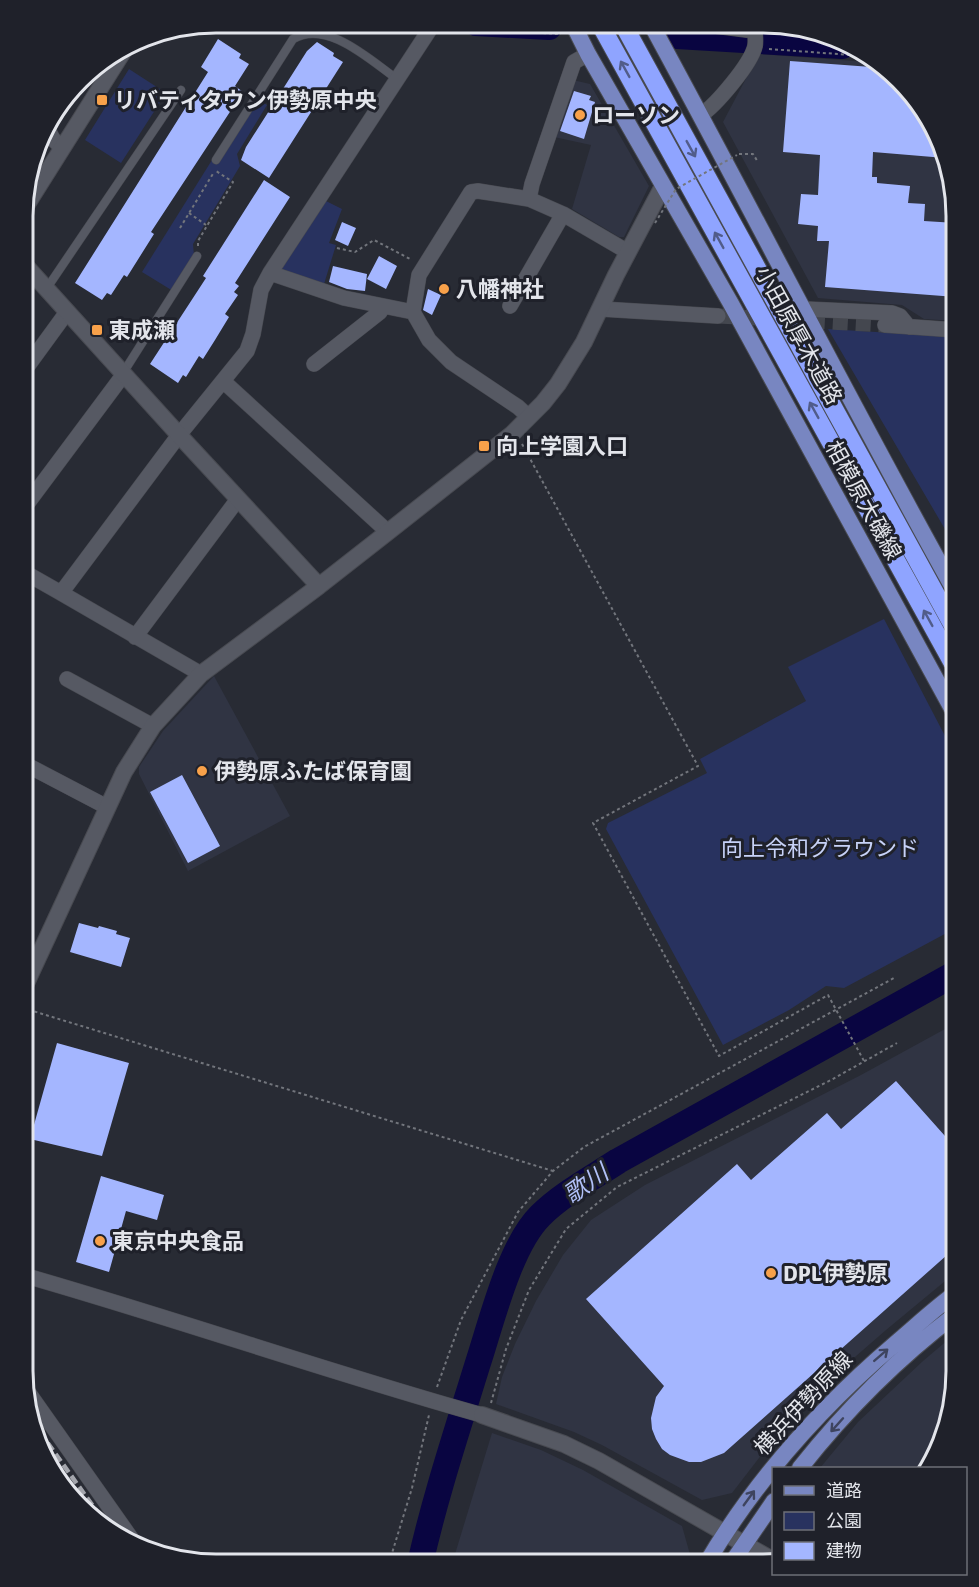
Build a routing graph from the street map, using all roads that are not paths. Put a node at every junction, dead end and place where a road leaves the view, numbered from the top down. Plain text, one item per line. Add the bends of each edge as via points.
1 (428, 33) edge
2 (578, 33) edge
3 (605, 33) edge
4 (628, 33) edge
5 (656, 33) edge
6 (755, 33) edge
7 (588, 54) junction
8 (116, 63) edge
9 (397, 79) junction
10 (181, 90) dead end
11 (701, 115) junction
12 (51, 136) edge
13 (62, 147) junction
14 (216, 160) road end
15 (663, 186) junction
16 (35, 191) edge
17 (529, 199) junction
18 (563, 214) junction
19 (628, 252) junction
20 (197, 256) road end
21 (33, 273) edge
22 (270, 273) junction
23 (47, 288) junction
24 (510, 302) dead end
25 (381, 306) junction
26 (601, 309) junction
27 (805, 309) junction
28 (67, 312) junction
29 (413, 312) junction
30 (718, 316) tunnel mouth
31 (885, 325) tunnel mouth
32 (909, 327) junction
33 (946, 329) edge
34 (33, 359) edge
35 (314, 364) dead end
36 (124, 373) junction
37 (223, 381) junction
38 (529, 417) junction
39 (179, 435) junction
40 (33, 496) edge
41 (238, 499) junction
42 (388, 532) junction
43 (946, 575) edge
44 (33, 577) edge
45 (320, 586) junction
46 (61, 593) junction
47 (946, 613) edge
48 (135, 637) junction
49 (946, 651) edge
50 (201, 674) junction
51 (78, 681) dead end
52 (946, 698) edge
53 (153, 726) junction
54 (33, 768) edge
55 (107, 807) junction
56 (33, 968) edge
57 (33, 1278) edge
58 (946, 1300) edge
59 (946, 1323) edge
60 (36, 1404) edge
61 (485, 1416) joint
62 (773, 1467) edge
63 (801, 1467) edge
64 (772, 1469) edge
65 (772, 1504) edge
66 (126, 1531) edge
67 (725, 1533) junction
68 (744, 1544) junction
69 (712, 1554) edge
70 (738, 1554) edge
71 (762, 1554) edge

1 - 9 street
2 - 7 main road, 相模原大磯線
49 -> 3 highway, 小田原厚木道路
4 -> 47 highway, 小田原厚木道路
5 - 11 main road, 相模原大磯線
6 - 11 street via 755,42 722,97
7 - 15 main road, 相模原大磯線
7 - 17 street via 574,62
8 - 13 street
9 - 14 lane via 336,36 302,33 293,39
9 - 22 street
10 - 23 lane
11 - 27 main road, 相模原大磯線
12 - 13 street
13 - 16 street
15 - 19 street
15 - 52 main road, 相模原大磯線
17 - 18 street
17 - 29 street via 471,192 453,234 419,275
18 - 19 street
18 - 24 street
19 - 26 street
20 - 36 lane
21 - 23 street
22 - 25 street
22 - 37 street via 261,290 247,351
23 - 28 street
25 - 29 street
25 - 35 street via 380,312
26 - 30 street
26 - 38 street via 558,384
27 - 32 street via 892,313
27 - 43 main road, 相模原大磯線
28 - 34 street
28 - 36 street
29 - 38 street via 429,340 451,362
31 - 32 street
32 - 33 street
36 - 39 street
36 - 40 street
37 - 39 street
37 - 42 street
38 - 42 street
39 - 41 street
39 - 46 street
41 - 45 street
41 - 48 street
42 - 45 street
44 - 46 street
45 - 50 street
46 - 48 street
48 - 50 street
50 - 53 street
51 - 53 street
53 - 55 street
54 - 55 street
55 - 56 street
57 - 61 street
62 -> 58 main road, 横浜伊勢原線 via 822,1410
59 -> 63 main road, 横浜伊勢原線 via 881,1379
60 - 66 street
61 - 67 street via 599,1461
67 -> 64 main road, 横浜伊勢原線
65 - 68 main road
67 - 68 street
67 - 69 main road, 横浜伊勢原線
68 - 70 main road
68 - 71 street

